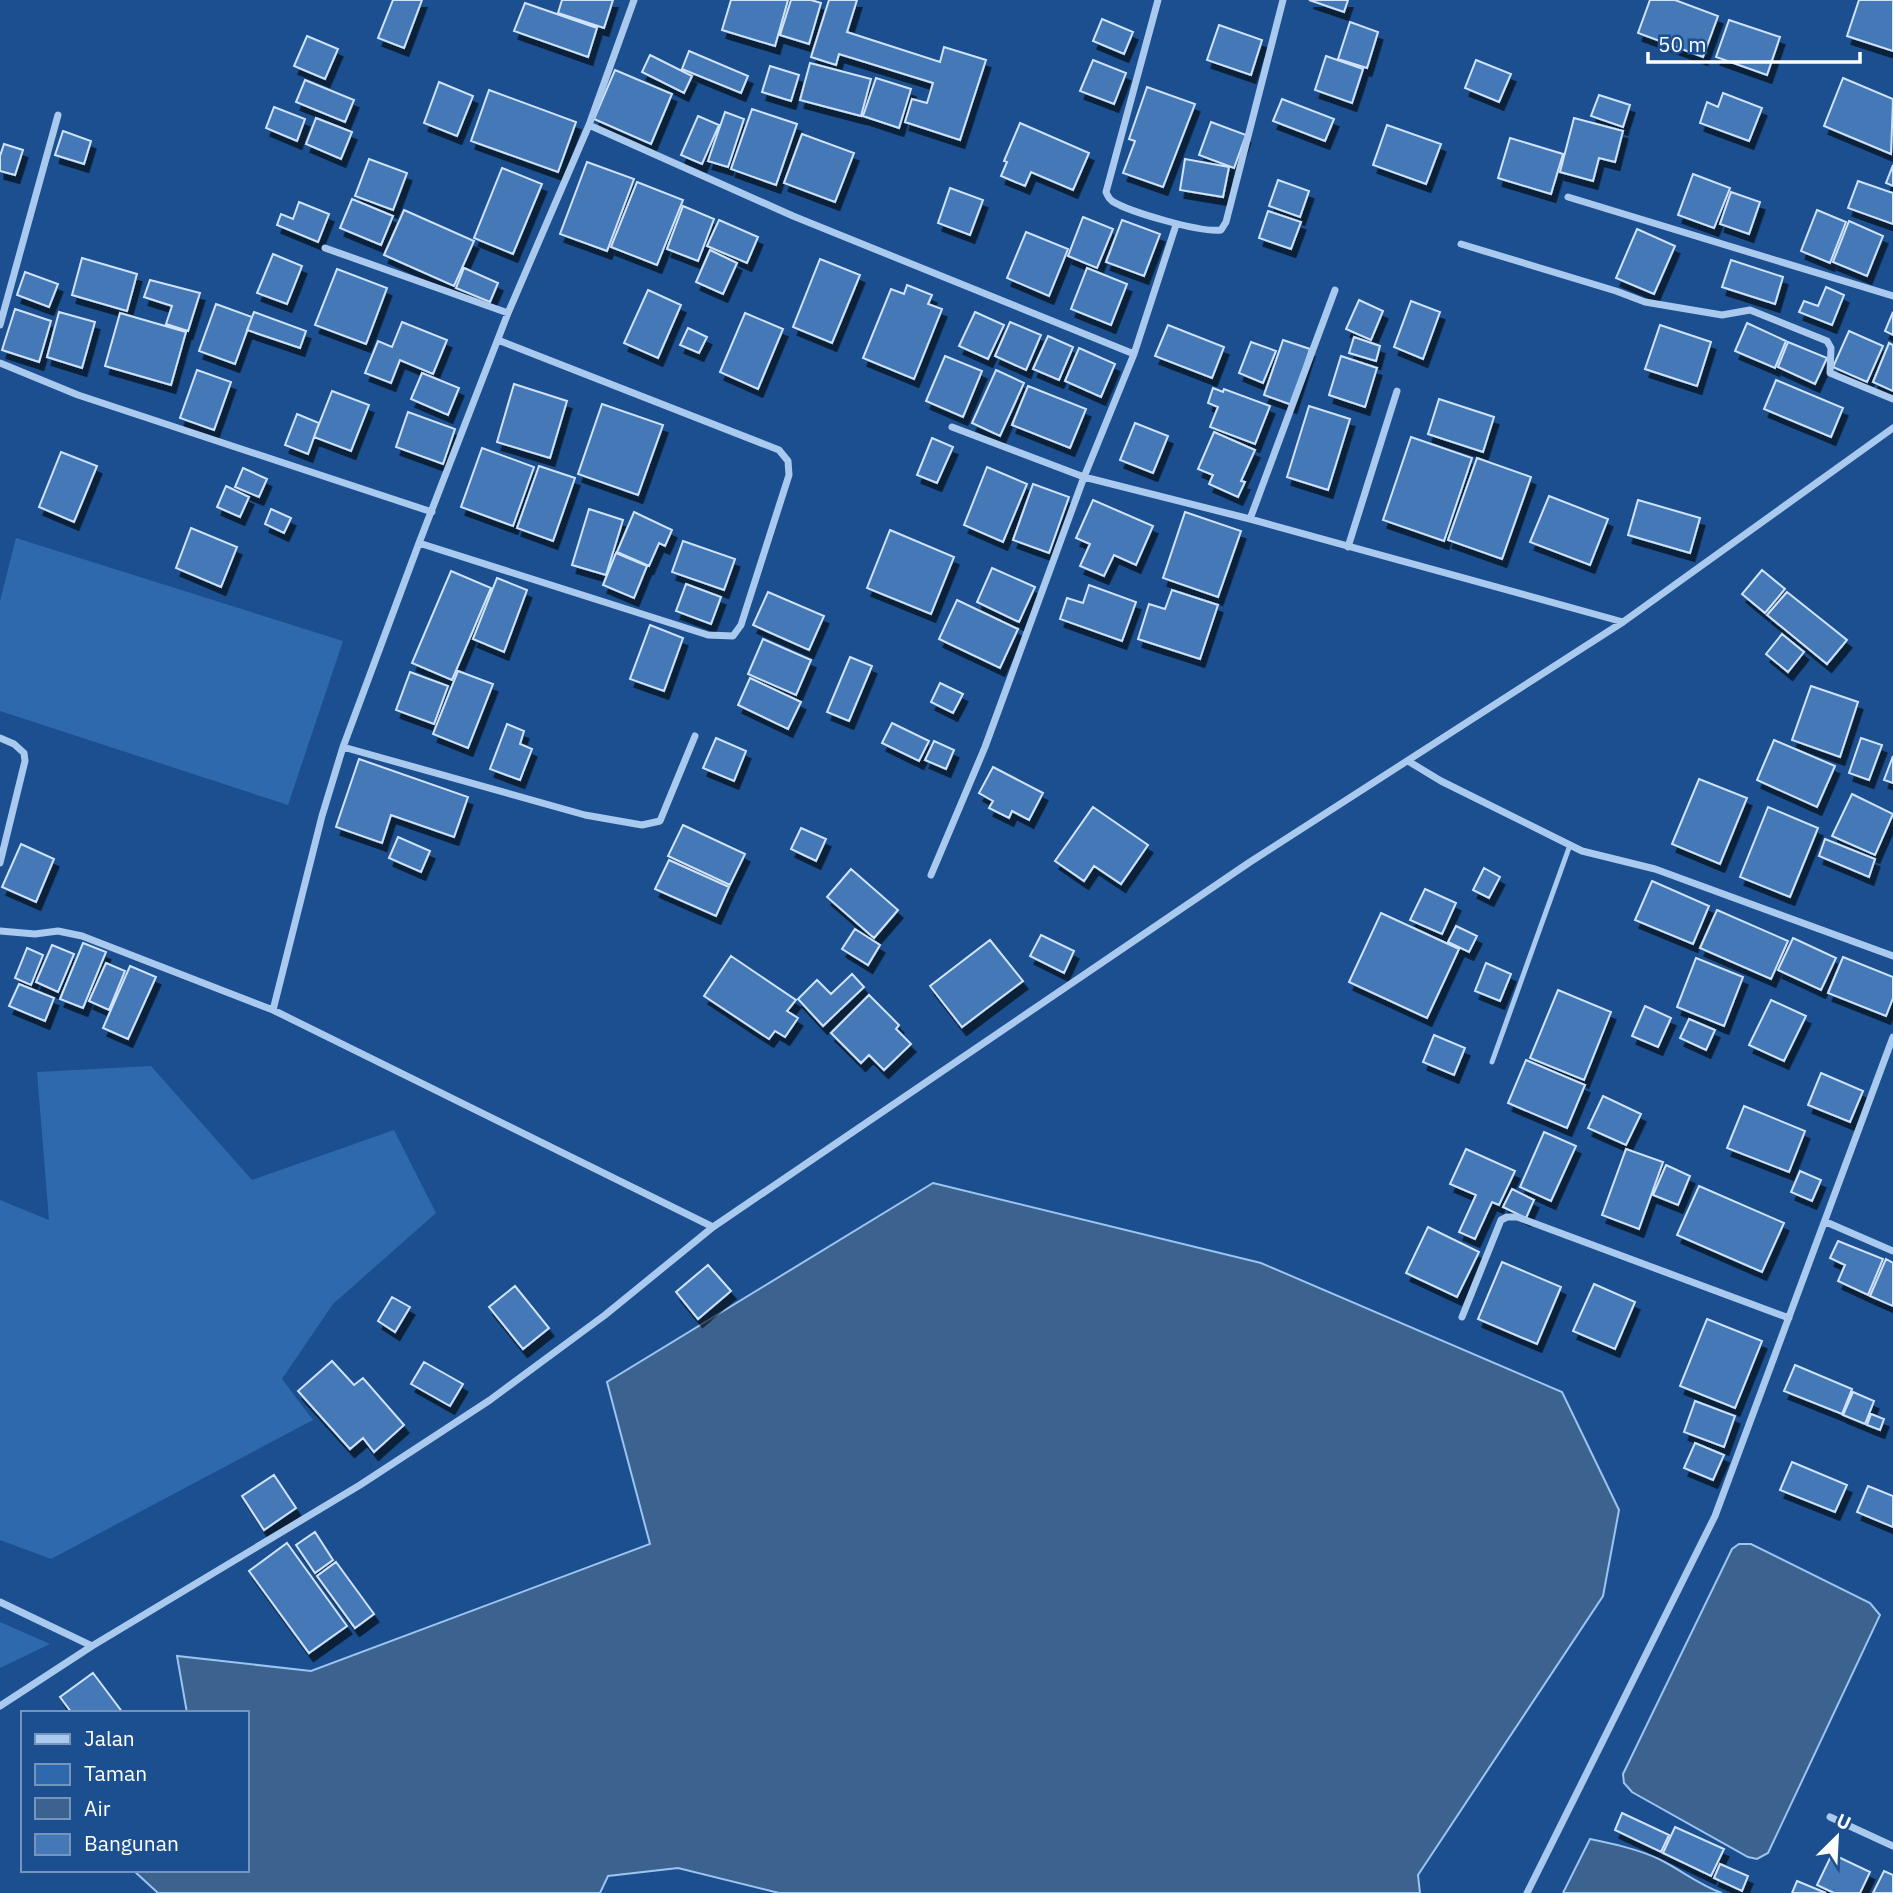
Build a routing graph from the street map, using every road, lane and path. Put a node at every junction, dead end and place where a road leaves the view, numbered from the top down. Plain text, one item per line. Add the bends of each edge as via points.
1 (634, 0) edge
2 (1158, 0) edge
3 (1283, 0) edge
4 (58, 115) dead end
5 (589, 125) junction
6 (1568, 197) dead end
7 (1176, 225) junction
8 (1461, 244) dead end
9 (325, 248) dead end
10 (1335, 289) dead end
11 (1893, 296) edge
12 (508, 313) junction
13 (0, 325) edge
14 (498, 340) junction
15 (1134, 354) junction
16 (0, 363) edge
17 (1397, 391) dead end
18 (1893, 399) edge
19 (952, 427) dead end
20 (1893, 428) edge
21 (1084, 477) junction
22 (432, 512) junction
23 (1250, 519) junction
24 (419, 542) junction
25 (1348, 547) junction
26 (1623, 622) junction
27 (695, 736) dead end
28 (0, 738) edge
29 (343, 747) junction
30 (1408, 761) junction
31 (1570, 845) junction
32 (0, 863) edge
33 (931, 875) dead end
34 (0, 931) edge
35 (1893, 956) edge
36 (273, 1010) junction
37 (1893, 1037) edge
38 (1492, 1062) dead end
39 (1826, 1222) junction
40 (713, 1227) junction
41 (1893, 1251) edge
42 (1462, 1317) dead end
43 (1789, 1318) junction
44 (0, 1602) edge
45 (92, 1646) junction
46 (0, 1706) edge
47 (1830, 1817) dead end
48 (1893, 1846) edge
49 (1527, 1893) edge

1 - 5 street
2 - 7 street via 1106,192 1114,202
3 - 7 street via 1226,222 1221,230 1211,231
4 - 13 street
5 - 12 street
5 - 15 street via 793,216
6 - 11 street
7 - 15 street
8 - 18 street via 1645,302 1723,315 1750,310 1827,341 1831,348 1829,372
9 - 12 street
10 - 23 street
12 - 14 street
14 - 22 street
14 - 24 street via 779,450 788,461 789,475 741,625 733,636 708,635
15 - 21 street
16 - 22 street via 78,396
17 - 25 street
19 - 21 street
20 - 26 street
21 - 23 street
21 - 33 street via 985,747
22 - 24 street
23 - 25 street
24 - 29 street
25 - 26 street
26 - 30 street
27 - 29 street via 660,821 642,825 585,815
28 - 32 street via 24,753 25,761
29 - 36 street
30 - 31 street
30 - 40 street via 1250,862
31 - 35 street via 1655,869
31 - 38 lane
34 - 36 street via 58,931 82,936
36 - 40 street
37 - 39 street
39 - 41 street
39 - 43 street
40 - 45 street via 490,1400 360,1485
42 - 43 street via 1501,1220 1517,1217
43 - 49 street via 1715,1516
44 - 45 street
45 - 46 street
47 - 48 street

